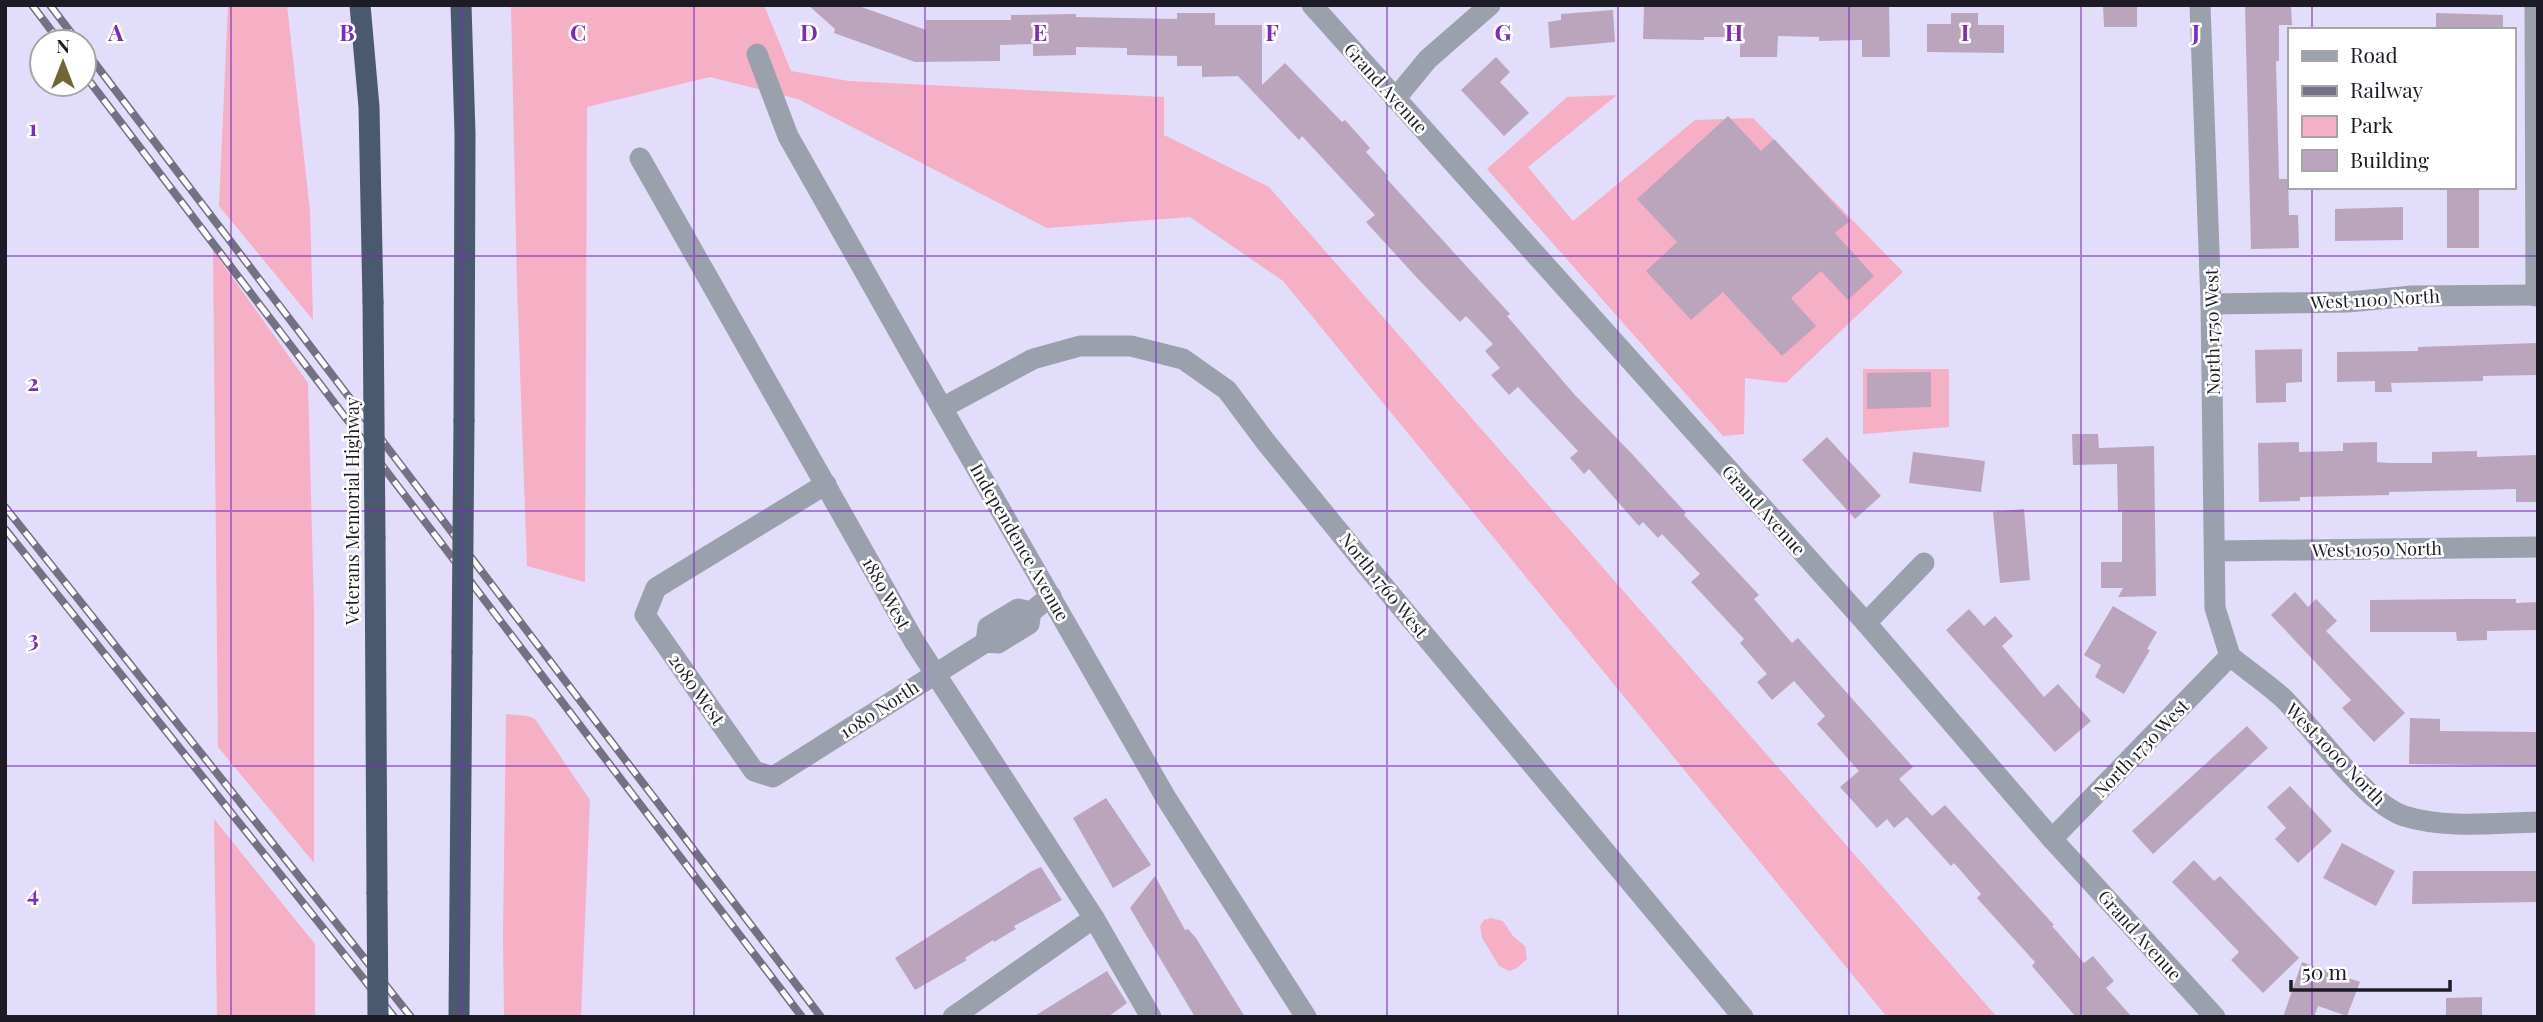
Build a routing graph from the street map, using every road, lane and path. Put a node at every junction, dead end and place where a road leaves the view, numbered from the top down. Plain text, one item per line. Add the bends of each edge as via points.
1 (360, 5) edge
2 (460, 5) edge
3 (1312, 5) edge
4 (1490, 5) edge
5 (2200, 5) edge
6 (2535, 5) edge
7 (757, 54) dead end
8 (1395, 99) junction
9 (640, 158) dead end
10 (2537, 296) edge
11 (2211, 304) junction
12 (942, 408) junction
13 (826, 484) junction
14 (2538, 547) edge
15 (2216, 551) junction
16 (1924, 564) dead end
17 (1051, 596) junction
18 (1866, 623) junction
19 (2230, 656) junction
20 (935, 674) junction
21 (773, 777) joint
22 (2538, 822) edge
23 (2052, 839) junction
24 (1094, 918) junction
25 (378, 1017) edge
26 (459, 1017) edge
27 (953, 1017) edge
28 (1151, 1017) edge
29 (1306, 1017) edge
30 (1743, 1017) edge
31 (2215, 1017) edge

1 - 25 highway, Veterans Memorial Highway, bridge via 369,107 373,302
2 - 26 highway, bridge via 466,147
3 - 8 street, Grand Avenue
4 - 8 street via 1428,59
5 - 11 street, North 1750 West
6 - 10 street
7 - 12 street, Independence Avenue via 788,136
8 - 18 street, Grand Avenue
9 - 13 street, 1880 West
10 - 11 street, West 1100 North
11 - 15 street, North 1750 West
12 - 17 street, Independence Avenue
12 - 30 street, North 1760 West via 1032,359 1080,346 1131,346 1183,359 1227,390
13 - 20 street, 1880 West
13 - 21 street, 2080 West via 656,588 645,615 754,771
14 - 15 street, West 1050 North
15 - 19 street, North 1750 West via 2215,608
16 - 18 street
17 - 20 street, 1080 North via 1031,612 1029,624 998,643 986,642
17 - 29 street, Independence Avenue via 1166,797
18 - 23 street, Grand Avenue
19 - 22 street, West 1000 North via 2283,699 2365,789 2400,815 2428,823
19 - 23 street, North 1730 West
20 - 21 street, 1080 North
20 - 24 street, 1880 West
23 - 31 street, Grand Avenue
24 - 27 street
24 - 28 street, 1880 West

